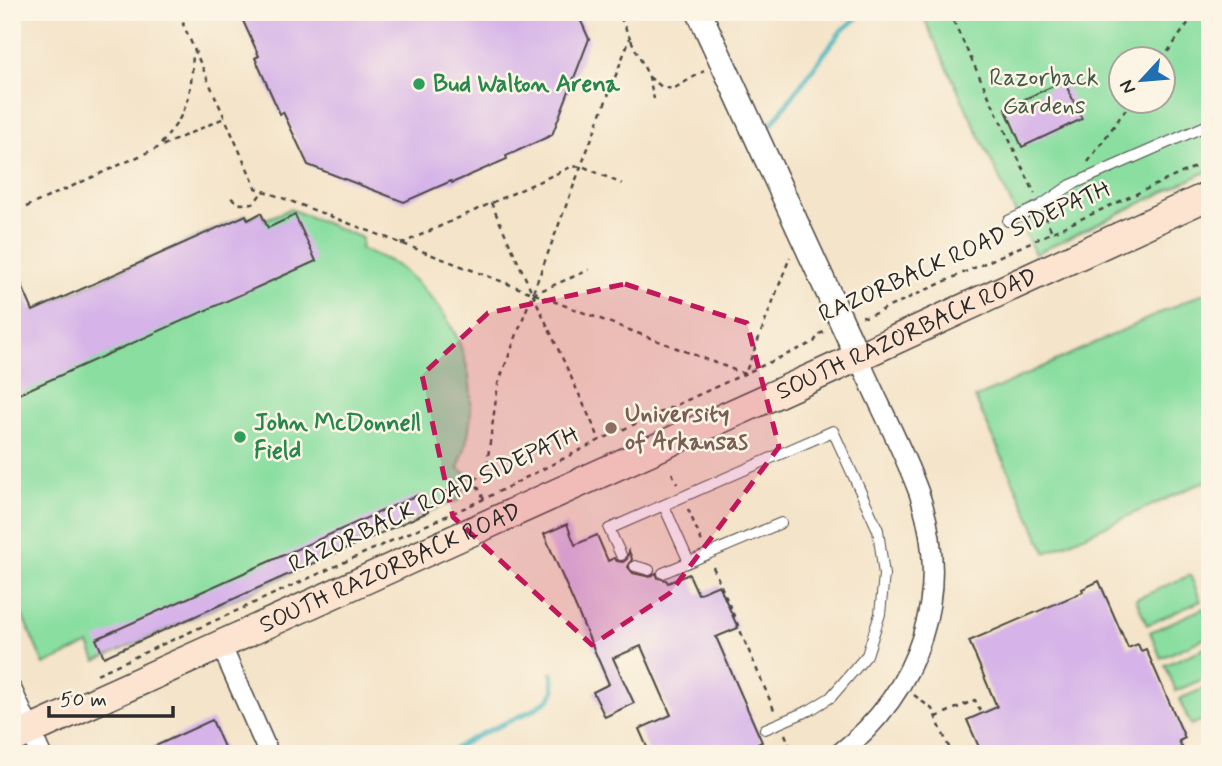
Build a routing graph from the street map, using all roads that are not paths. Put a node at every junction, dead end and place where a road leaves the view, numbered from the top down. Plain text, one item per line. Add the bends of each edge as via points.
1 (699, 12) edge
2 (1210, 124) edge
3 (1210, 195) edge
4 (1008, 221) dead end
5 (858, 357) junction
6 (664, 506) junction
7 (780, 523) dead end
8 (621, 555) dead end
9 (690, 562) junction
10 (635, 566) dead end
11 (649, 570) dead end
12 (663, 573) dead end
13 (221, 645) junction
14 (12, 690) edge
15 (765, 729) dead end
16 (28, 741) edge
17 (269, 754) edge
18 (839, 754) edge

1 - 5 street
2 - 4 lane via 1072,185
3 - 5 main road, SOUTH RAZORBACK ROAD
5 - 13 main road, SOUTH RAZORBACK ROAD
5 - 18 street via 919,494 931,543 932,588 926,627 910,672 887,707
6 - 8 lane via 609,530
6 - 9 lane
6 - 15 lane via 832,431 878,530 884,575 880,614 867,654 831,697
7 - 9 lane
9 - 12 lane
10 - 11 lane
13 - 16 main road, SOUTH RAZORBACK ROAD
13 - 17 street
14 - 16 street

